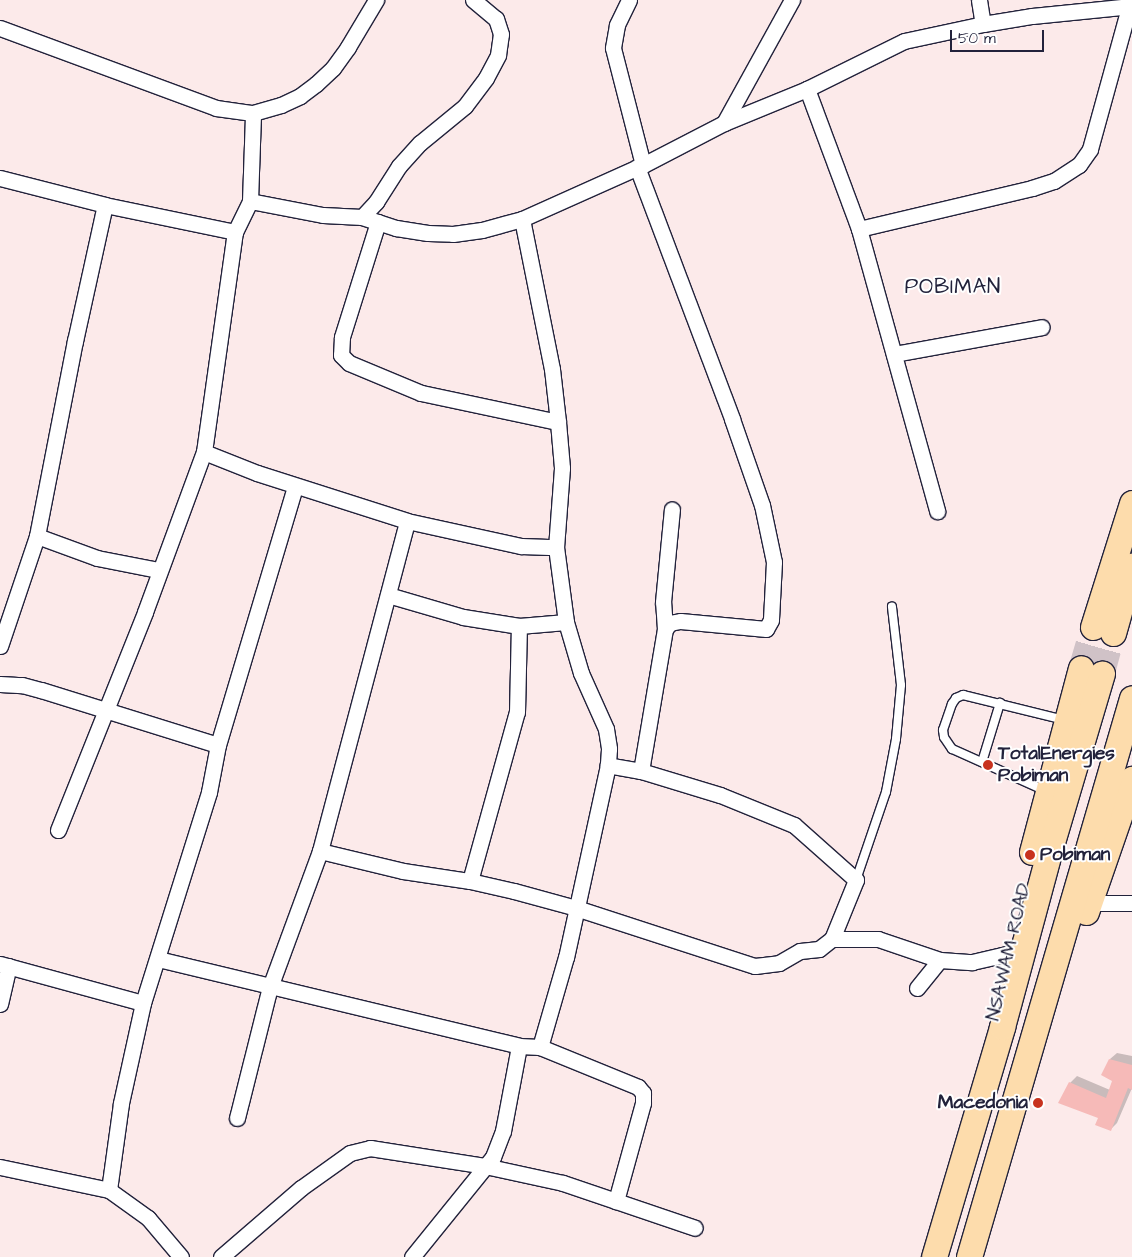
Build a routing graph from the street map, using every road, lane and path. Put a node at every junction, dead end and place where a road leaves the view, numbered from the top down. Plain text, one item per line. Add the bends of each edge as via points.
1 (376, 0) edge
2 (473, 0) edge
3 (629, 0) edge
4 (792, 0) edge
5 (979, 0) edge
6 (1131, 7) edge
7 (983, 24) junction
8 (0, 28) edge
9 (807, 89) junction
10 (253, 113) junction
11 (724, 124) junction
12 (640, 166) junction
13 (0, 178) edge
14 (250, 201) junction
15 (105, 205) junction
16 (362, 217) junction
17 (522, 219) junction
18 (378, 222) junction
19 (859, 229) junction
20 (235, 232) junction
21 (1042, 327) dead end
22 (894, 354) junction
23 (558, 422) junction
24 (204, 452) junction
25 (295, 486) junction
26 (1132, 503) edge
27 (672, 509) dead end
28 (937, 511) dead end
29 (407, 521) junction
30 (37, 536) junction
31 (556, 547) junction
32 (1132, 566) edge
33 (159, 570) junction
34 (388, 595) junction
35 (892, 607) dead end
36 (566, 622) junction
37 (519, 626) junction
38 (665, 628) junction
39 (0, 646) edge
40 (0, 684) edge
41 (1132, 698) edge
42 (1000, 703) junction
43 (106, 710) junction
44 (1066, 721) junction
45 (218, 745) junction
46 (982, 762) junction
47 (608, 765) junction
48 (641, 771) junction
49 (1132, 779) edge
50 (1047, 792) junction
51 (58, 830) dead end
52 (320, 851) junction
53 (856, 880) junction
54 (470, 881) junction
55 (1088, 903) junction
56 (1132, 903) edge
57 (576, 908) junction
58 (832, 939) junction
59 (1006, 954) junction
60 (158, 959) junction
61 (940, 960) junction
62 (4, 965) edge
63 (270, 987) junction
64 (918, 988) dead end
65 (143, 1003) junction
66 (0, 1004) edge
67 (519, 1046) junction
68 (540, 1047) junction
69 (1016, 1093) junction
70 (237, 1118) dead end
71 (974, 1121) junction
72 (485, 1166) junction
73 (0, 1167) edge
74 (109, 1190) junction
75 (616, 1201) junction
76 (695, 1228) dead end
77 (182, 1257) edge
78 (221, 1257) edge
79 (412, 1257) edge
80 (934, 1257) edge
81 (969, 1257) edge

1 - 10 street via 348,47 316,84 281,105
2 - 16 street via 496,19 501,34 494,63 465,106 420,143
3 - 12 street via 617,25 613,48
4 - 11 street
5 - 7 street
6 - 7 street
6 - 19 street via 1090,149 1079,165 1054,181
7 - 9 street via 904,42
8 - 10 street via 216,108
9 - 11 street
9 - 19 street
10 - 14 street
11 - 12 street
12 - 17 street
12 - 38 street via 762,504 774,562 771,620 766,629 680,621
13 - 15 street
14 - 16 street via 323,215
14 - 20 street
15 - 20 street
15 - 30 street
16 - 18 street
17 - 18 street via 453,234 428,233
17 - 23 street via 552,369
18 - 23 street via 342,337 341,355 349,363 421,393
19 - 22 street
20 - 24 street
21 - 22 street
22 - 28 street
23 - 31 street via 562,468
24 - 25 street
24 - 33 street
25 - 29 street
25 - 45 street
26 - 32 highway via 1103,630
27 - 38 street via 663,602
29 - 31 street via 521,546
29 - 34 street
30 - 33 street via 97,558
30 - 39 street
31 - 36 street
33 - 43 street
34 - 37 street via 463,617
34 - 52 street
35 - 53 lane via 901,685 896,739 886,792
36 - 37 street
36 - 47 street via 581,673 606,729
37 - 54 street via 517,712
38 - 48 street
40 - 43 street via 22,685
41 - 69 highway
42 - 44 lane
42 - 46 lane
42 - 46 lane via 973,696 956,698 943,730 952,749
43 - 45 street
43 - 51 street
44 - 50 highway, NSAWAM ROAD
44 - 71 highway, NSAWAM ROAD via 1092,671 1050,849
45 - 60 street via 209,792
46 - 50 lane
47 - 48 street
47 - 57 street
48 - 53 street via 720,795 794,826
49 - 55 highway
50 - 59 highway, NSAWAM ROAD
52 - 54 street via 403,871
52 - 63 street
53 - 58 street
54 - 57 street
55 - 56 street
55 - 69 highway via 1047,1031
57 - 58 street via 756,966 780,963 800,951 819,949
57 - 68 street
58 - 61 street via 878,939
59 - 61 street via 972,962
59 - 71 highway, NSAWAM ROAD
60 - 63 street
60 - 65 street
61 - 64 street
62 - 65 street
62 - 66 street
63 - 67 street
63 - 70 street
65 - 74 street via 121,1103
67 - 68 street
67 - 72 street via 499,1144
68 - 75 street via 638,1087 644,1093
69 - 81 highway
71 - 80 highway, NSAWAM ROAD
72 - 75 street via 563,1183
72 - 78 street via 370,1148 350,1153 301,1188
72 - 79 street
73 - 74 street
74 - 77 street via 148,1218
75 - 76 street

